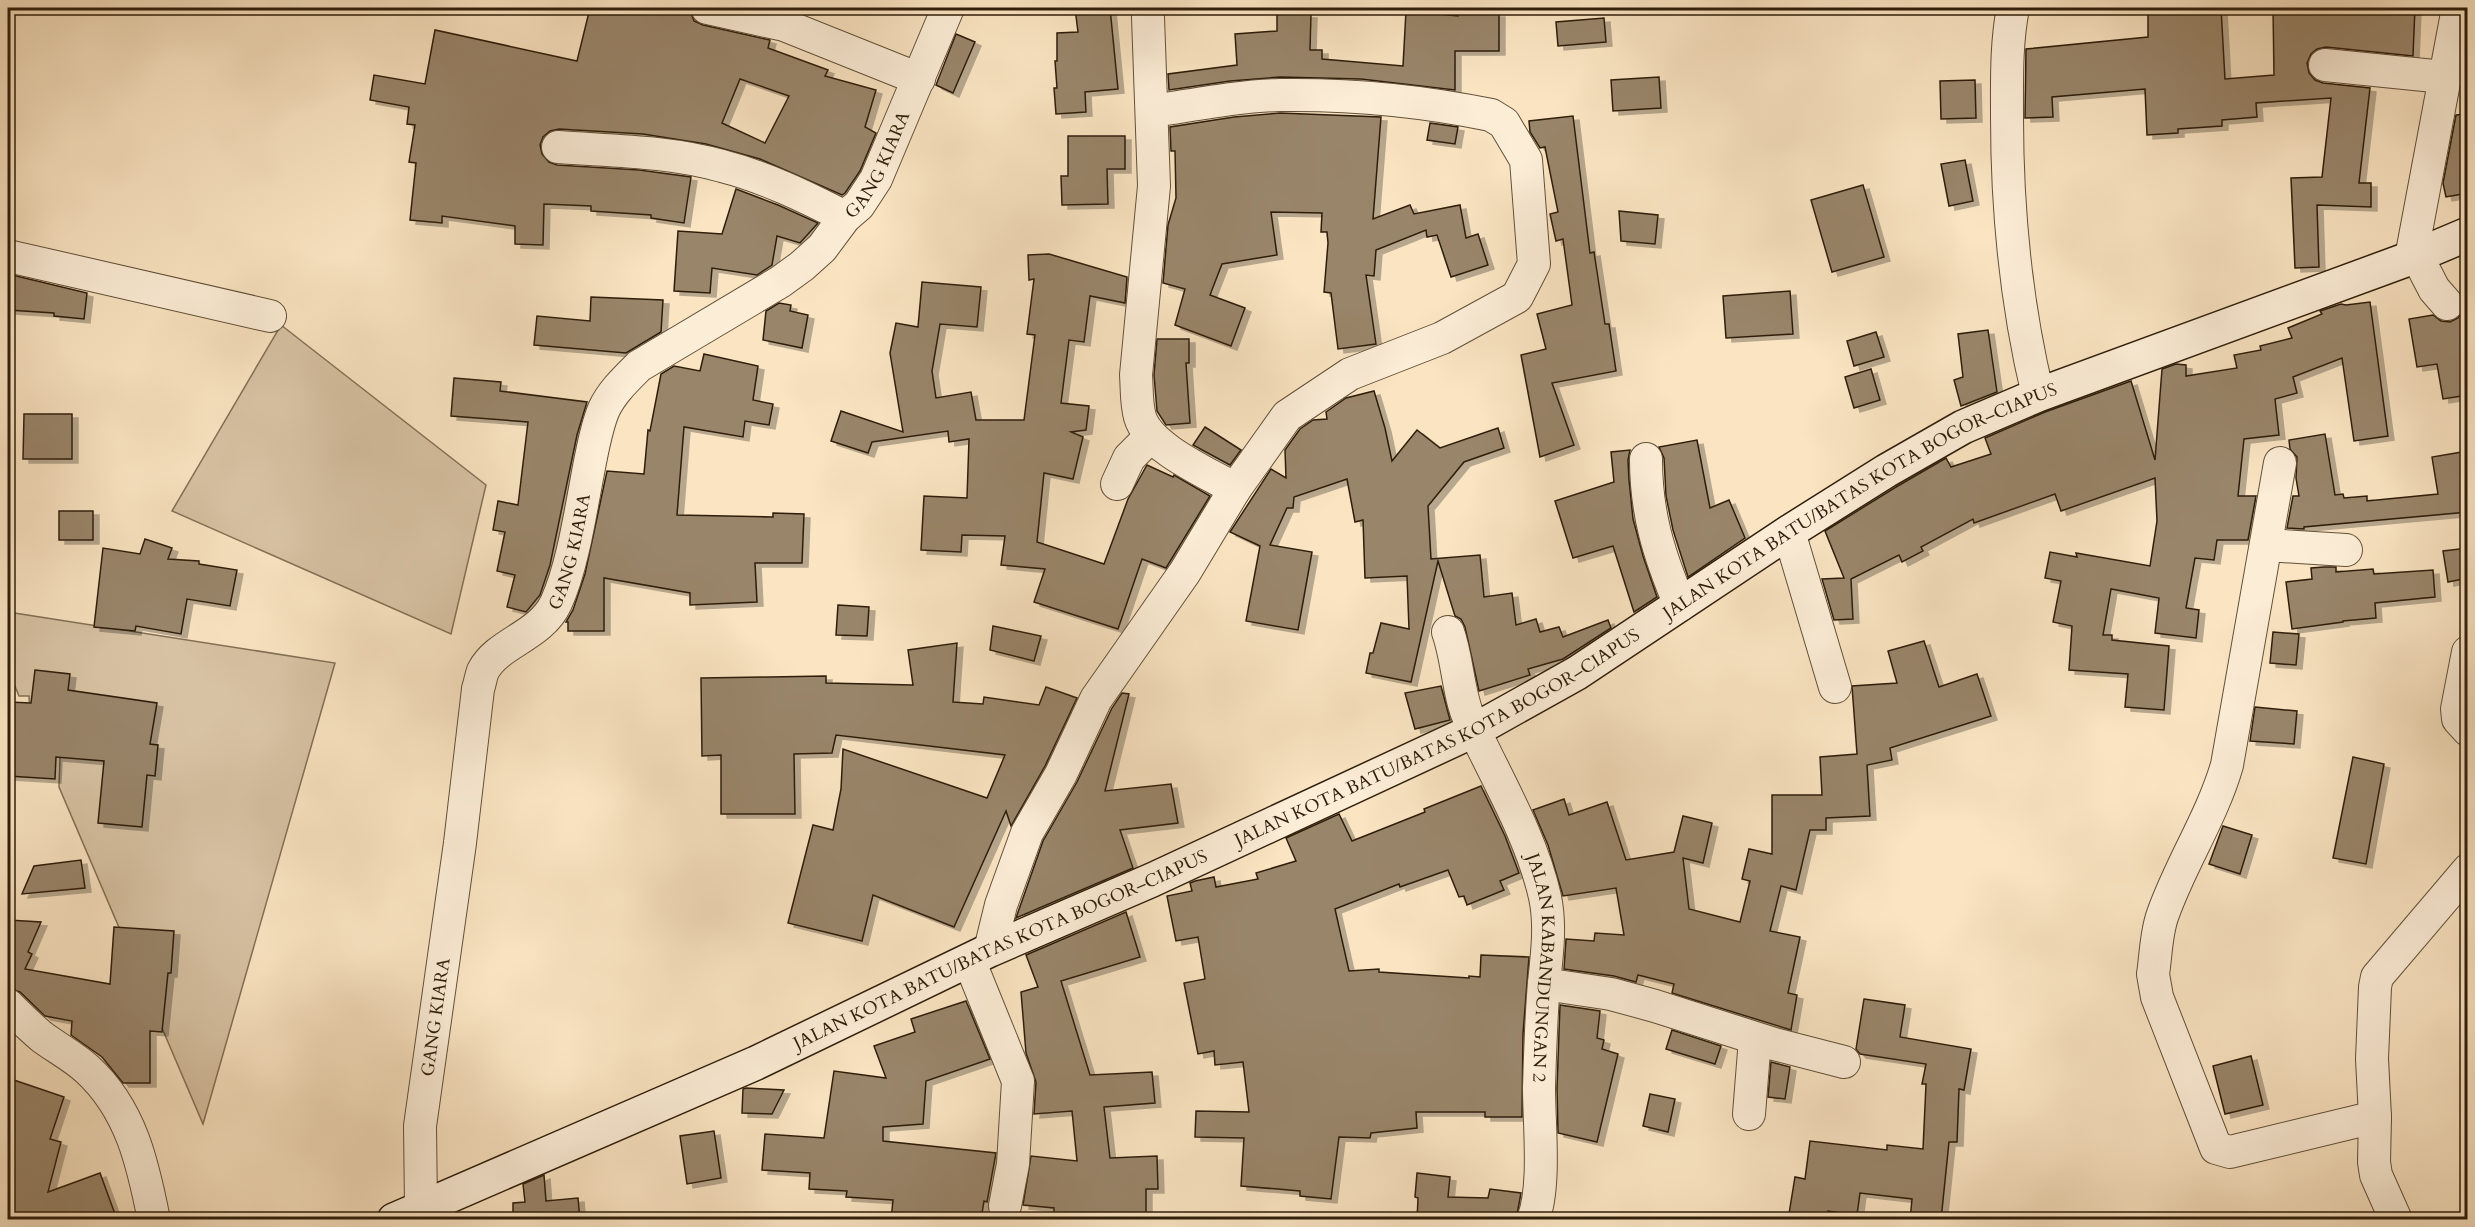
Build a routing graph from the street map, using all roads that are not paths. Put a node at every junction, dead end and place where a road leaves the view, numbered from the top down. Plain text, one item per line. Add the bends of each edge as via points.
1 (707, 8) edge
2 (948, 8) edge
3 (2013, 8) edge
4 (2458, 8) edge
5 (1148, 17) dead end
6 (2325, 65) dead end
7 (2444, 77) junction
8 (920, 79) junction
9 (1152, 111) junction
10 (558, 147) dead end
11 (845, 217) junction
12 (2468, 234) edge
13 (8, 256) edge
14 (2414, 257) junction
15 (2447, 304) dead end
16 (270, 316) dead end
17 (2038, 395) junction
18 (1151, 436) junction
19 (1646, 459) dead end
20 (2280, 463) dead end
21 (1117, 484) dead end
22 (1235, 489) junction
23 (1789, 532) junction
24 (2266, 545) junction
25 (2346, 550) dead end
26 (1680, 605) junction
27 (1448, 632) dead end
28 (2468, 652) edge
29 (1835, 687) dead end
30 (2468, 729) edge
31 (1475, 730) junction
32 (2468, 870) edge
33 (979, 955) junction
34 (1544, 984) junction
35 (8, 1005) edge
36 (1755, 1039) junction
37 (1844, 1062) dead end
38 (1749, 1114) dead end
39 (2375, 1117) junction
40 (1005, 1206) dead end
41 (407, 1214) edge
42 (154, 1220) edge
43 (1533, 1220) edge
44 (2396, 1220) edge

1 - 8 street via 784,25
2 - 8 street, GANG KIARA
3 - 17 street via 2007,41 2007,165 2013,266
4 - 7 street
5 - 9 street
6 - 7 street
7 - 14 street
8 - 11 street, GANG KIARA via 876,179 859,205
9 - 18 street via 1154,186 1136,375 1140,418
9 - 22 street via 1278,95 1381,100 1474,112 1491,115 1504,123 1526,160 1534,264 1517,297 1442,338 1350,374 1287,416
10 - 11 street via 671,155 723,166 798,194
11 - 41 street, GANG KIARA via 822,248 802,266 639,366 620,385 604,409 565,579 555,604 533,632 510,645 483,671
12 - 14 main road, JALAN KOTA BATU/BATAS KOTA BOGOR–CIAPUS
13 - 16 street
14 - 15 street
14 - 17 main road, JALAN KOTA BATU/BATAS KOTA BOGOR–CIAPUS
17 - 23 main road, JALAN KOTA BATU/BATAS KOTA BOGOR–CIAPUS via 1963,427
18 - 21 street via 1129,458
18 - 22 street
19 - 26 street via 1650,520
20 - 24 street
22 - 33 street via 1185,572 1096,699 1061,774 1027,833
23 - 26 main road, JALAN KOTA BATU/BATAS KOTA BOGOR–CIAPUS
23 - 29 street
24 - 25 street
24 - 39 street via 2228,765 2162,917 2153,983 2216,1148 2230,1152
26 - 31 main road, JALAN KOTA BATU/BATAS KOTA BOGOR–CIAPUS via 1577,673
27 - 31 street, JALAN KABANDUNGAN 2
28 - 30 street via 2457,709 2458,719
31 - 33 main road, JALAN KOTA BATU/BATAS KOTA BOGOR–CIAPUS via 1152,880
31 - 34 street, JALAN KABANDUNGAN 2 via 1529,848 1545,897 1550,940
32 - 39 street via 2377,977 2372,1059
33 - 40 street via 1018,1081 1013,1164
33 - 41 main road, JALAN KOTA BATU/BATAS KOTA BOGOR–CIAPUS via 756,1063
34 - 36 street via 1611,994
34 - 43 street, JALAN KABANDUNGAN 2 via 1540,1169
35 - 42 street via 86,1068 111,1097 140,1152
36 - 37 street
36 - 38 street
39 - 44 street via 2376,1175

